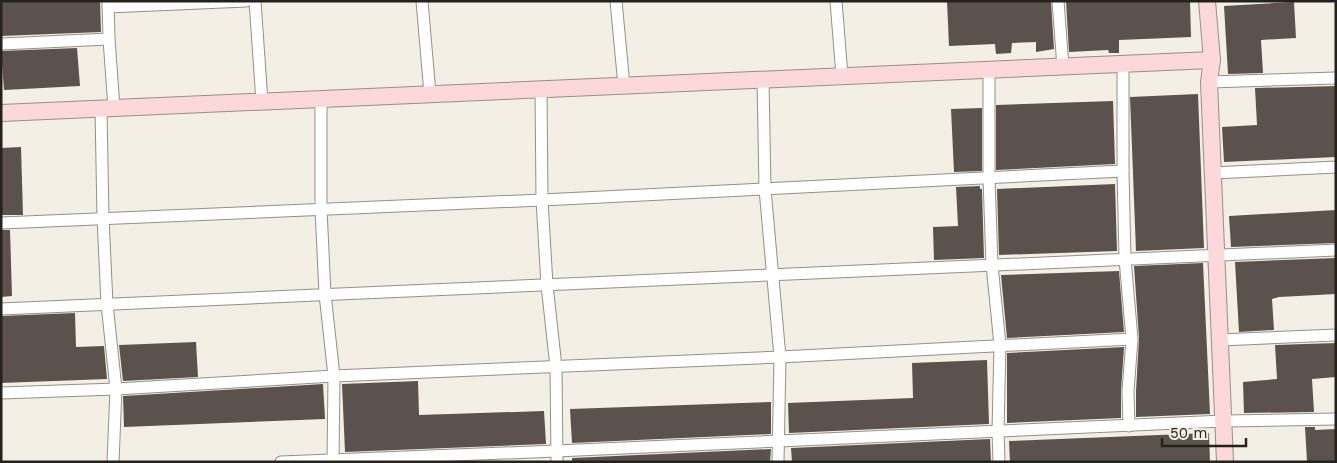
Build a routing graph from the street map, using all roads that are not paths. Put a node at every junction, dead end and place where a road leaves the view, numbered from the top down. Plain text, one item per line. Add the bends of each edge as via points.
1 (246, 1) edge
2 (255, 1) edge
3 (422, 1) edge
4 (616, 1) edge
5 (836, 1) edge
6 (1058, 1) edge
7 (1207, 1) edge
8 (108, 4) edge
9 (109, 39) junction
10 (1, 44) edge
11 (1212, 60) junction
12 (1123, 64) junction
13 (1063, 67) junction
14 (989, 70) junction
15 (842, 76) junction
16 (1336, 78) edge
17 (763, 80) junction
18 (1210, 82) junction
19 (624, 86) junction
20 (541, 90) junction
21 (430, 94) junction
22 (321, 99) junction
23 (262, 102) junction
24 (108, 109) junction
25 (1, 113) edge
26 (1336, 167) edge
27 (1123, 171) junction
28 (1213, 173) junction
29 (989, 178) junction
30 (766, 189) junction
31 (542, 200) junction
32 (321, 208) junction
33 (103, 218) junction
34 (1, 223) edge
35 (1336, 250) edge
36 (1217, 255) junction
37 (1125, 259) junction
38 (992, 265) junction
39 (772, 275) junction
40 (547, 285) junction
41 (325, 294) junction
42 (107, 304) junction
43 (1, 308) edge
44 (1336, 335) edge
45 (1132, 339) junction
46 (1220, 340) junction
47 (1000, 345) junction
48 (780, 357) junction
49 (556, 367) junction
50 (334, 376) junction
51 (116, 389) junction
52 (1, 393) edge
53 (1336, 419) edge
54 (1224, 421) junction
55 (1129, 426) junction
56 (998, 431) junction
57 (778, 441) junction
58 (556, 457) edge
59 (333, 461) edge
60 (114, 462) edge
61 (281, 462) edge
62 (778, 462) edge
63 (999, 462) edge
64 (1225, 462) edge

1 - 8 street
2 - 23 street
3 - 21 street
4 - 19 street
5 - 15 street
6 - 13 street
7 - 11 street
8 - 9 street
9 - 10 street
9 - 24 street
11 - 12 street
11 - 18 street
12 - 13 street
12 - 27 street
13 - 14 street
14 - 15 street
14 - 29 street
15 - 17 street
16 - 18 street
17 - 19 street
17 - 30 street
18 - 28 street
19 - 20 street
20 - 21 street
20 - 31 street
21 - 22 street
22 - 23 street
22 - 32 street
23 - 24 street
24 - 25 street
24 - 33 street
26 - 28 street
27 - 29 street
27 - 37 street
28 - 36 street
29 - 30 street
29 - 38 street
30 - 31 street
30 - 39 street
31 - 32 street
31 - 40 street
32 - 33 street
32 - 41 street
33 - 34 street
33 - 42 street
35 - 36 street
36 - 37 street
36 - 46 street
37 - 38 street
37 - 45 street
38 - 39 street
38 - 47 street
39 - 40 street
39 - 48 street
40 - 41 street
40 - 49 street
41 - 42 street
41 - 50 street
42 - 43 street
42 - 51 street
44 - 46 street
45 - 47 street
45 - 55 street
46 - 54 street
47 - 48 street
47 - 56 street
48 - 49 street
48 - 57 street
49 - 50 street
49 - 58 street
50 - 51 street
50 - 59 street
51 - 52 street
51 - 60 street
53 - 54 street
54 - 55 street
54 - 64 street
55 - 56 street
56 - 57 street
56 - 63 street
57 - 58 street
57 - 62 street
58 - 59 street
59 - 61 street

